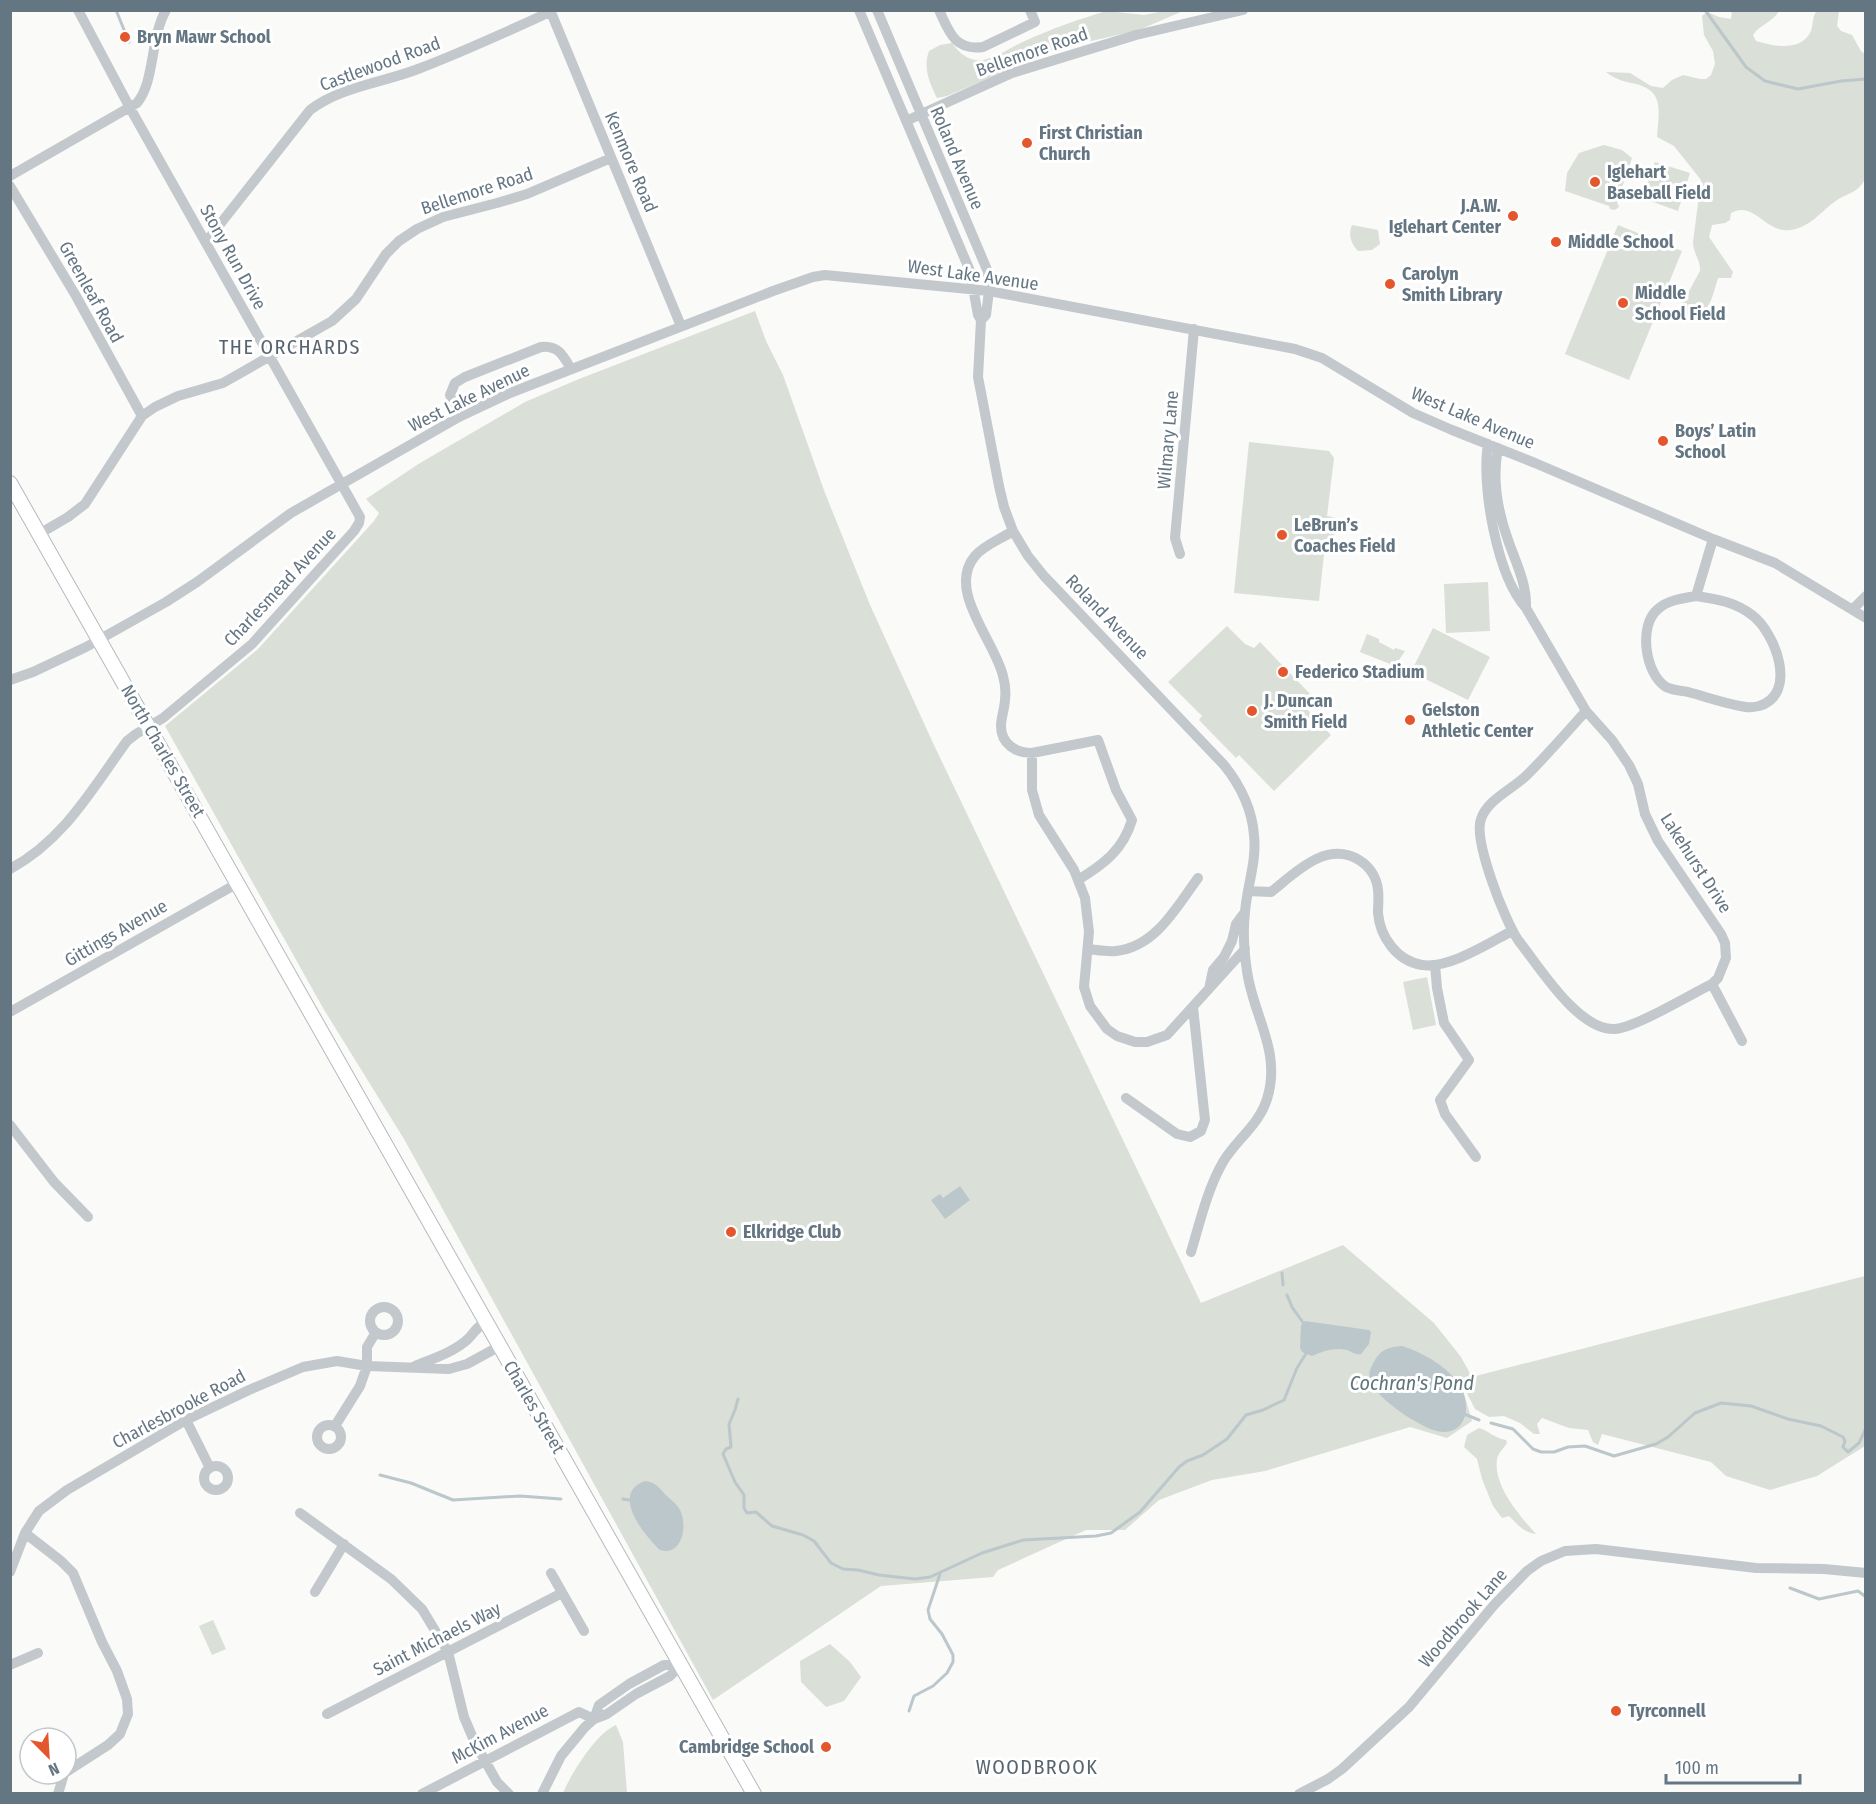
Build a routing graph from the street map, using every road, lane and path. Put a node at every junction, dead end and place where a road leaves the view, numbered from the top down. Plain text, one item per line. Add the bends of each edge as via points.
1 (78, 10) edge
2 (166, 10) edge
3 (859, 10) edge
4 (876, 10) edge
5 (939, 10) edge
6 (1030, 10) edge
7 (1243, 10) edge
8 (550, 11) edge
9 (130, 108) junction
10 (920, 114) junction
11 (906, 121) junction
12 (611, 159) junction
13 (10, 176) edge
14 (10, 186) edge
15 (206, 242) junction
16 (974, 289) junction
17 (989, 291) junction
18 (981, 320) junction
19 (681, 326) junction
20 (1194, 329) junction
21 (270, 357) junction
22 (571, 369) junction
23 (142, 416) junction
24 (459, 417) junction
25 (1493, 446) junction
26 (10, 483) edge
27 (341, 484) junction
28 (360, 517) joint
29 (1013, 531) junction
30 (39, 534) junction
31 (1713, 539) junction
32 (1180, 554) dead end
33 (1696, 596) junction
34 (1866, 596) edge
35 (1853, 609) junction
36 (1866, 618) edge
37 (100, 639) junction
38 (10, 680) edge
39 (1586, 711) junction
40 (149, 726) junction
41 (1032, 753) junction
42 (10, 869) edge
43 (1198, 878) dead end
44 (1078, 880) junction
45 (238, 883) junction
46 (1248, 891) junction
47 (1245, 912) junction
48 (1512, 931) junction
49 (1088, 949) junction
50 (1245, 949) junction
51 (1435, 965) junction
52 (1712, 984) junction
53 (1209, 990) junction
54 (1193, 1007) junction
55 (10, 1012) edge
56 (314, 1020) joint
57 (1742, 1041) dead end
58 (1126, 1098) dead end
59 (10, 1125) edge
60 (1476, 1157) dead end
61 (88, 1217) dead end
62 (1191, 1252) dead end
63 (486, 1322) junction
64 (376, 1332) dead end
65 (500, 1346) junction
66 (367, 1366) junction
67 (412, 1368) junction
68 (186, 1420) junction
69 (334, 1426) dead end
70 (210, 1468) dead end
71 (300, 1513) dead end
72 (26, 1533) junction
73 (344, 1544) junction
74 (10, 1572) edge
75 (550, 1573) dead end
76 (1866, 1573) edge
77 (315, 1592) dead end
78 (562, 1593) junction
79 (584, 1631) dead end
80 (448, 1652) junction
81 (38, 1653) dead end
82 (10, 1665) edge
83 (681, 1665) junction
84 (327, 1714) dead end
85 (594, 1719) junction
86 (484, 1761) junction
87 (78, 1765) edge
88 (422, 1794) edge
89 (508, 1794) edge
90 (542, 1794) edge
91 (754, 1794) edge
92 (1299, 1794) edge

1 - 9 street, Stony Run Drive
2 - 9 street via 143,96
3 - 11 street, Roland Avenue
4 - 10 street, Roland Avenue
5 - 6 street via 952,37 974,48 1035,22
7 - 10 street, Bellemore Road via 1136,35 1019,71
8 - 12 street, Kenmore Road
8 - 15 street, Castlewood Road via 416,70 320,102
9 - 13 street
9 - 15 street, Stony Run Drive
10 - 11 street, Bellemore Road
10 - 17 street, Roland Avenue via 988,273
11 - 16 street, Roland Avenue via 970,271
12 - 19 street, Kenmore Road
12 - 21 street, Bellemore Road via 527,194 443,216 417,229 386,254 356,299 339,316
14 - 23 street, Greenleaf Road
15 - 21 street, Stony Run Drive
16 - 17 street, West Lake Avenue
16 - 18 street, Roland Avenue
16 - 19 street, West Lake Avenue via 854,277 813,277
17 - 18 street, Roland Avenue via 986,315
17 - 20 street, West Lake Avenue
18 - 29 street, Roland Avenue via 978,377 999,486
19 - 22 street, West Lake Avenue
20 - 25 street, West Lake Avenue via 1322,358 1413,412
20 - 32 street, Wilmary Lane via 1175,538
21 - 23 street, Bellemore Road via 223,383 178,396
21 - 27 street, Stony Run Drive
22 - 24 street, West Lake Avenue
22 - 24 street via 563,355 549,346 465,376 455,383 450,395
23 - 30 street, Bellemore Road via 86,504
24 - 27 street, West Lake Avenue
25 - 31 street, West Lake Avenue
25 - 39 street, Lakehurst Drive via 1485,462 1495,534 1518,599
26 - 30 main road, North Charles Street
27 - 28 street, Stony Run Drive
27 - 37 street, West Lake Avenue via 277,522 186,589
28 - 40 street, Charlesmead Avenue via 354,531 252,644
29 - 41 street via 975,556 965,577 967,596 1003,677 1002,733 1009,745 1022,753
29 - 46 street, Roland Avenue via 1044,576 1232,774 1246,803 1254,834 1255,854
30 - 37 main road, North Charles Street
31 - 33 street
31 - 35 street, West Lake Avenue via 1775,563
33 - 33 street via 1669,602 1652,615 1646,646 1656,675 1667,687 1749,708 1765,704 1781,679 1778,654 1766,628 1731,603
34 - 35 street
35 - 36 street, West Lake Avenue
37 - 38 street, West Lake Avenue
37 - 40 main road, North Charles Street
39 - 48 street via 1481,818 1484,852
39 - 52 street, Lakehurst Drive via 1629,765 1658,841 1721,934 1726,958
40 - 42 street, Charlesmead Avenue via 127,741 59,832
40 - 45 main road, North Charles Street
41 - 44 street via 1032,790 1039,815
41 - 44 street via 1098,740 1132,820 1122,846 1100,867
43 - 49 street via 1163,925 1140,944 1118,951
44 - 49 street via 1088,914
45 - 55 street, Gittings Avenue
45 - 56 main road, North Charles Street
46 - 47 street, Roland Avenue
46 - 51 street via 1271,892 1320,856 1353,857 1370,869 1375,878 1379,920 1393,948 1412,962
47 - 50 street
47 - 53 street via 1236,924 1224,957 1213,970
48 - 51 street via 1464,956
48 - 52 street via 1561,995 1598,1026 1628,1026
49 - 54 street via 1086,996 1095,1016 1117,1036 1136,1042 1158,1040 1175,1029
50 - 53 street
50 - 62 street via 1253,996 1270,1049 1270,1087 1251,1129 1217,1174
51 - 60 street via 1444,1023 1469,1060 1440,1100 1445,1114
52 - 57 street
53 - 54 street
54 - 58 street via 1205,1120 1201,1131 1190,1137 1177,1134
56 - 63 main road, Charles Street
59 - 61 street via 54,1182
63 - 65 main road, Charles Street
63 - 67 street, Charlesbrooke Road via 461,1343
64 - 66 street via 367,1347
65 - 67 street, Charlesbrooke Road via 449,1369
65 - 83 main road, Charles Street
66 - 67 street, Charlesbrooke Road
66 - 68 street, Charlesbrooke Road via 337,1361 303,1367
66 - 69 street via 356,1394
68 - 70 street
68 - 72 street, Charlesbrooke Road via 67,1490 39,1511
71 - 73 street
72 - 74 street, Charlesbrooke Road
72 - 87 street via 73,1573 127,1699 128,1714 120,1734
73 - 77 street
73 - 80 street via 414,1600
75 - 78 street
76 - 92 street, Woodbrook Lane via 1756,1568 1596,1549 1565,1551 1527,1571 1486,1613 1409,1707 1342,1769
78 - 79 street
78 - 80 street, Saint Michaels Way
80 - 84 street, Saint Michaels Way
80 - 86 street via 464,1718
81 - 82 street
83 - 85 street via 670,1676
83 - 91 main road, Charles Street
85 - 86 street, McKim Avenue via 579,1712
85 - 90 street via 561,1756
86 - 88 street, McKim Avenue
86 - 89 street

